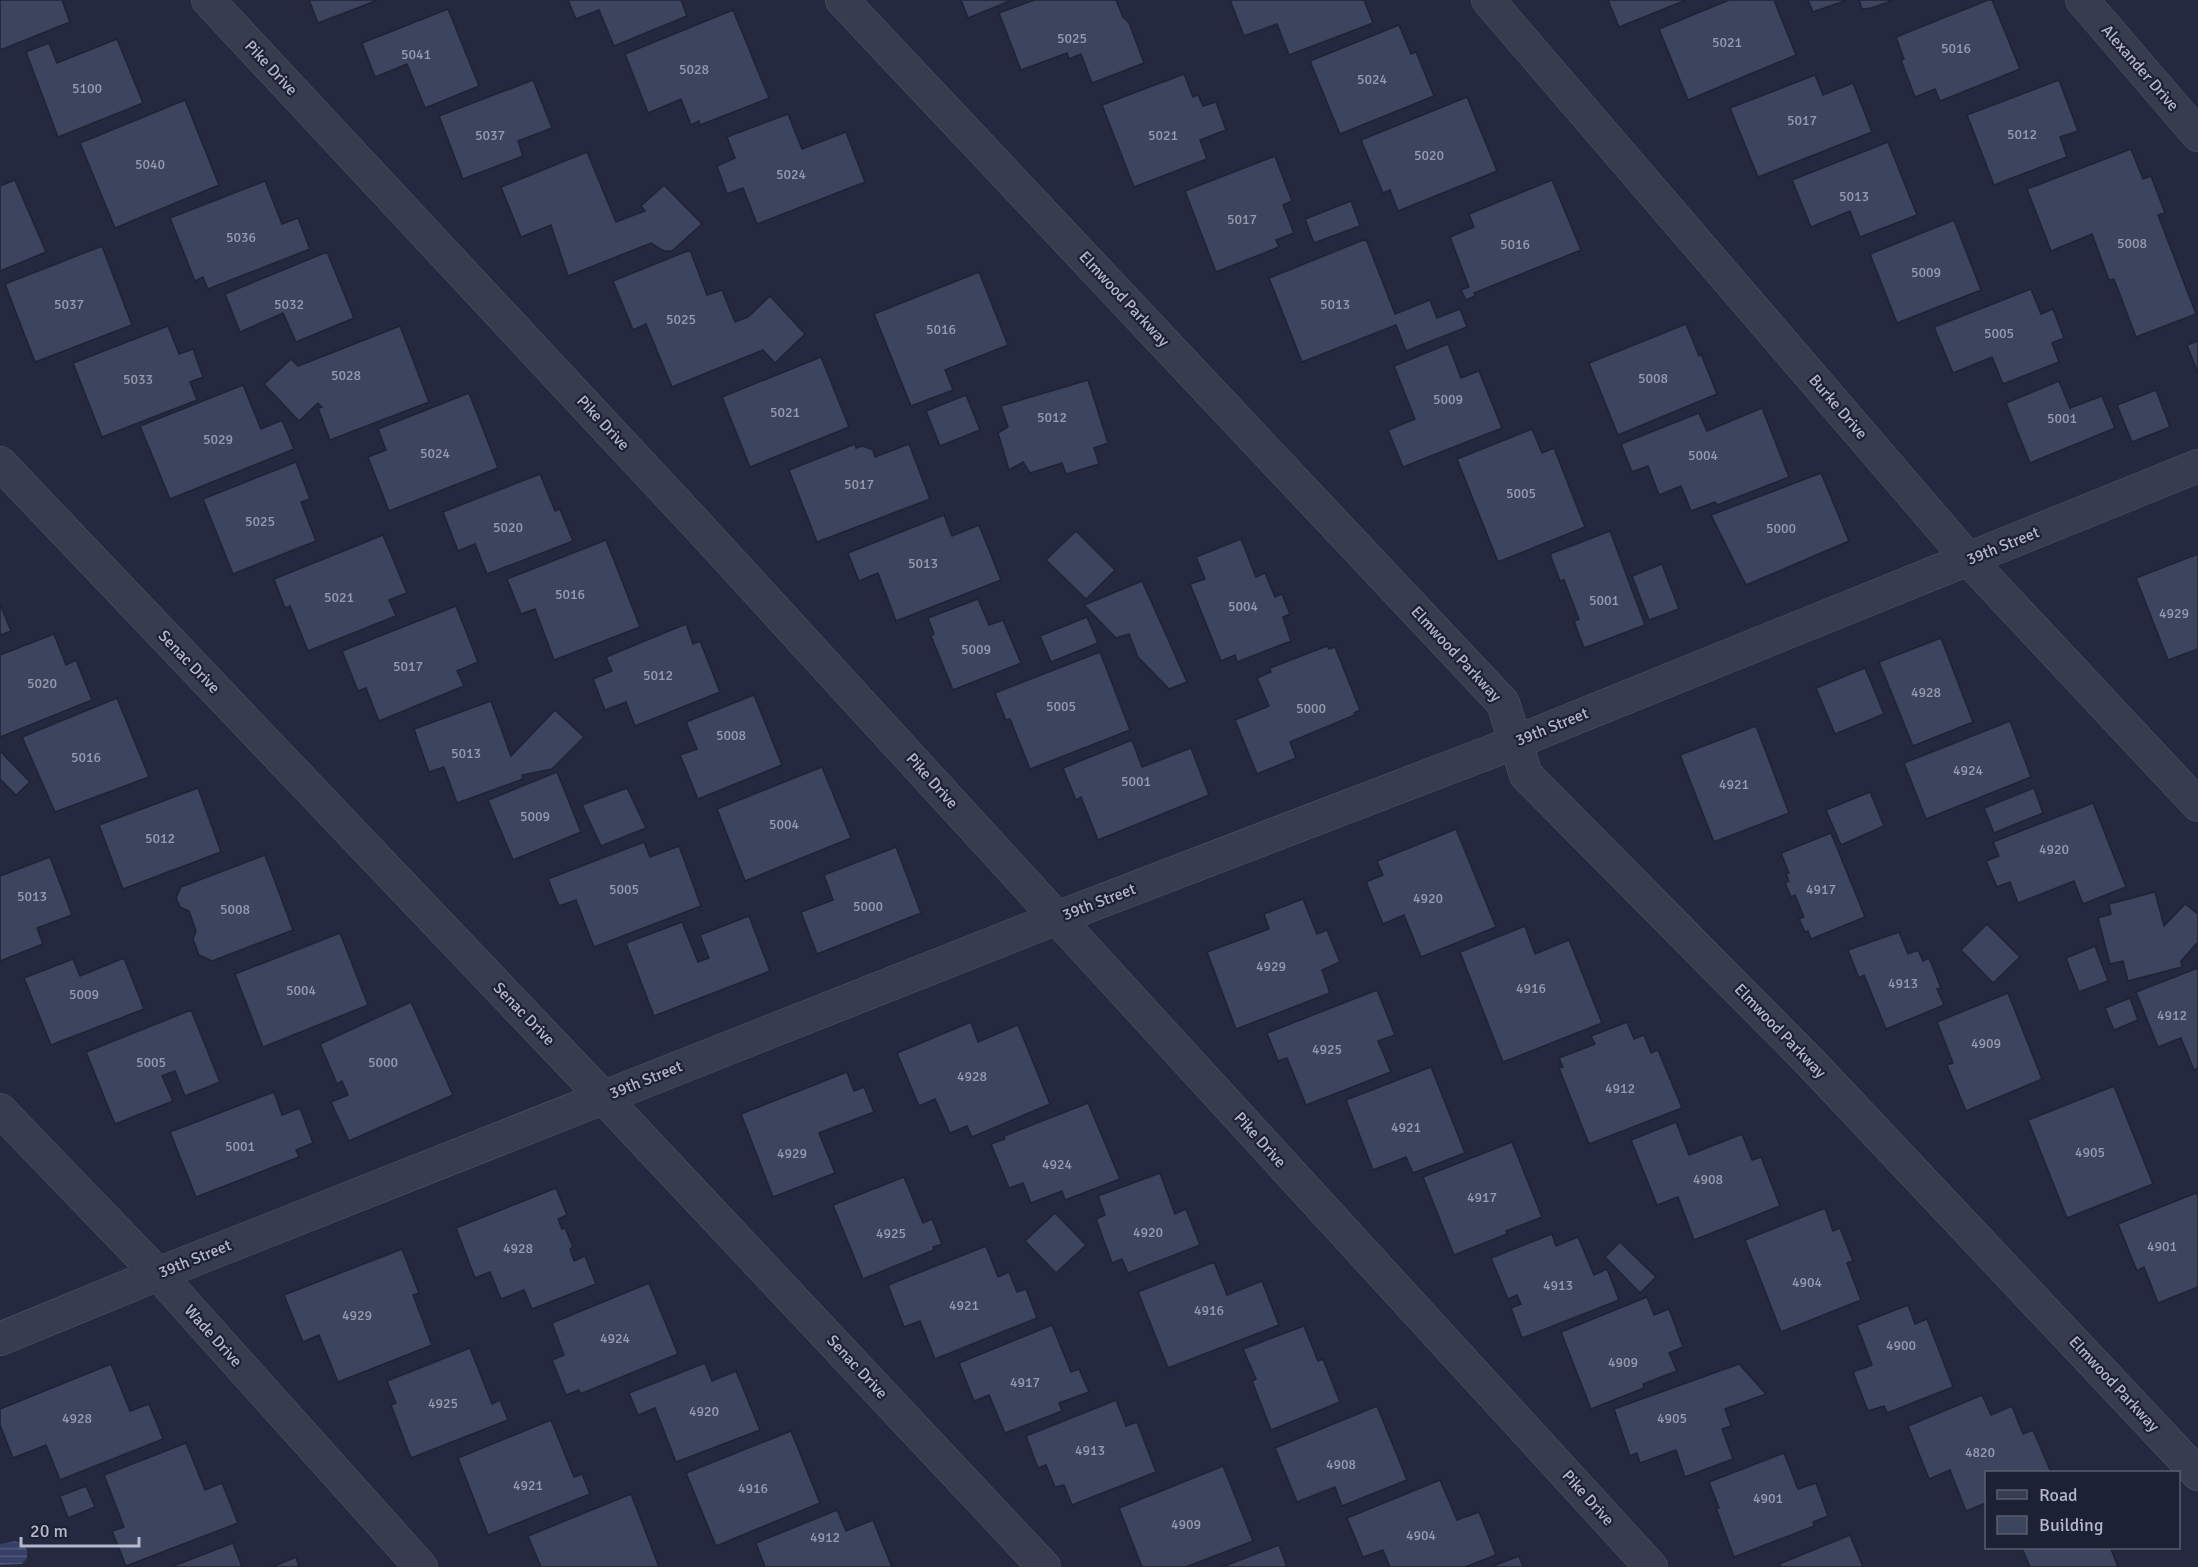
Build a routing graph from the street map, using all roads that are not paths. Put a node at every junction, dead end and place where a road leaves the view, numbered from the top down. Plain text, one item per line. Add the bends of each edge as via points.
1 (208, 0) edge
2 (842, 0) edge
3 (1488, 0) edge
4 (2082, 0) edge
5 (2198, 135) edge
6 (0, 464) edge
7 (2198, 466) edge
8 (1969, 560) junction
9 (1516, 742) junction
10 (2198, 805) edge
11 (1057, 918) junction
12 (603, 1097) junction
13 (0, 1110) edge
14 (158, 1274) junction
15 (0, 1339) edge
16 (2198, 1474) edge
17 (421, 1567) edge
18 (1044, 1567) edge
19 (1651, 1567) edge

1 - 11 street, Pike Drive via 708,536
2 - 9 street, Elmwood Parkway via 1503,703
3 - 8 street, Burke Drive
4 - 5 street, Alexander Drive
6 - 12 street, Senac Drive
7 - 8 street, 39th Street
8 - 9 street, 39th Street
8 - 10 street, Burke Drive
9 - 11 street, 39th Street
9 - 16 street, Elmwood Parkway via 1526,775 1811,1063
11 - 12 street, 39th Street
11 - 19 street, Pike Drive
12 - 14 street, 39th Street
12 - 18 street, Senac Drive
13 - 14 street, Wade Drive
14 - 15 street, 39th Street
14 - 17 street, Wade Drive

